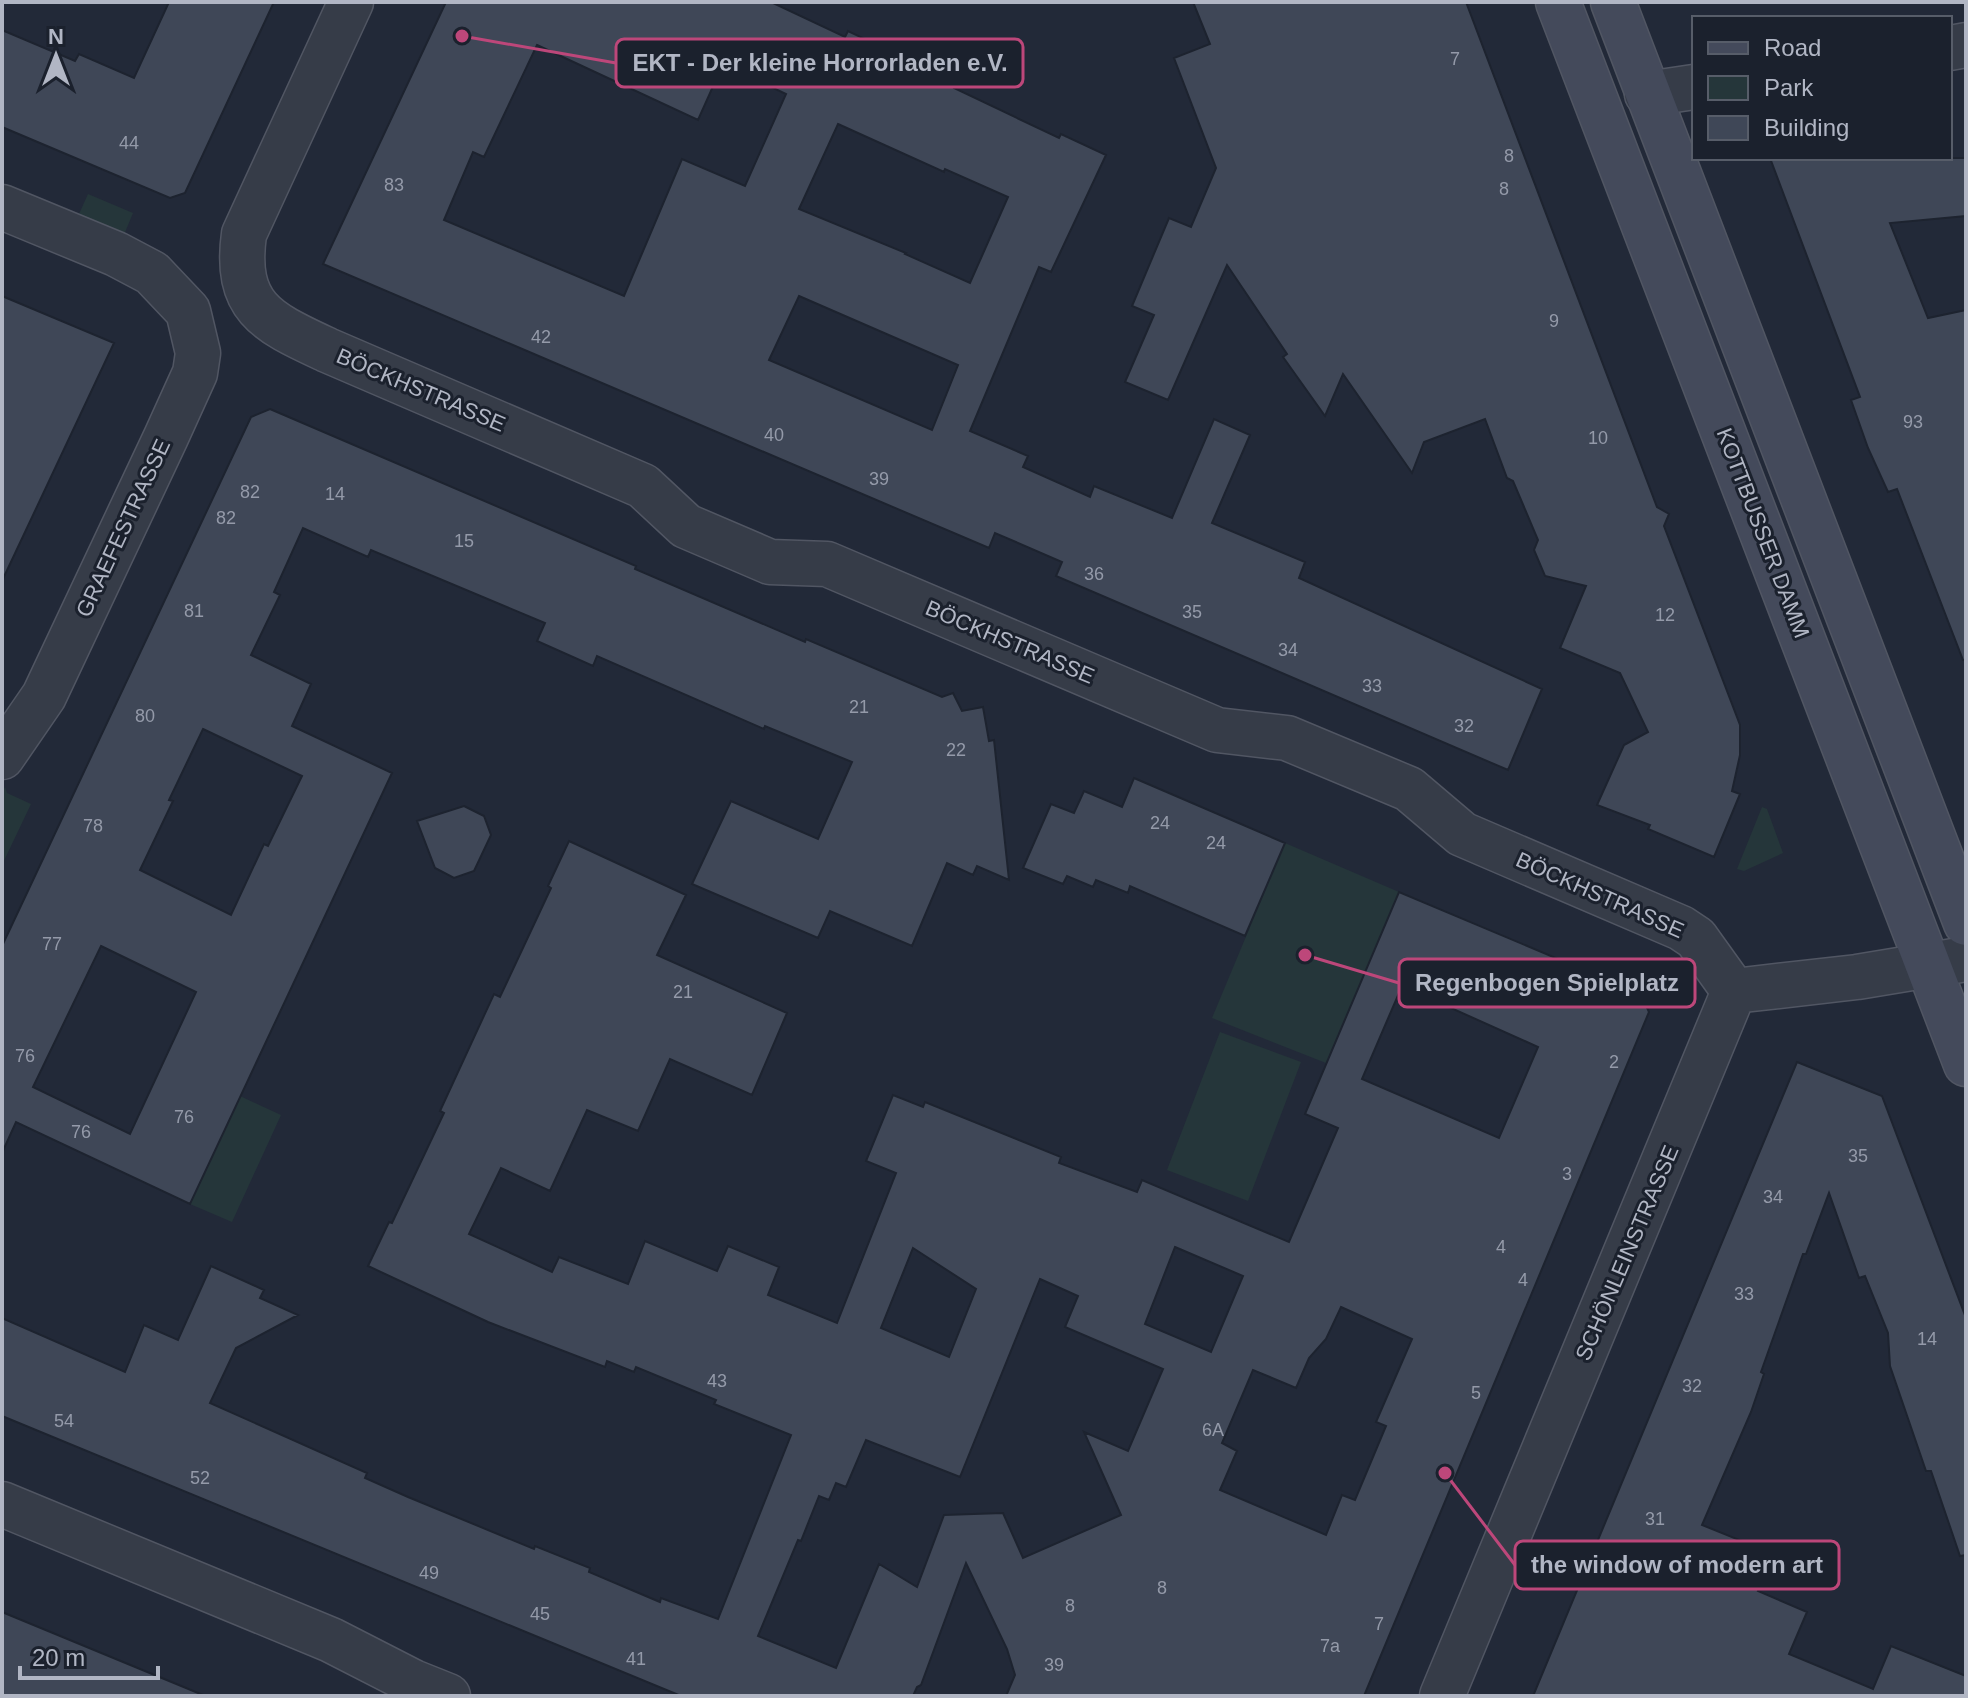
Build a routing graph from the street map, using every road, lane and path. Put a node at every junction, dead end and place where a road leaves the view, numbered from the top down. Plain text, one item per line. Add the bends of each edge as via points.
1 (351, 2) edge
2 (1558, 2) edge
3 (1613, 2) edge
4 (1692, 87) edge
5 (1647, 94) junction
6 (2, 207) edge
7 (2, 757) edge
8 (1966, 923) edge
9 (1948, 962) edge
10 (1734, 991) junction
11 (1966, 1064) edge
12 (2, 1504) edge
13 (448, 1696) edge
14 (1442, 1696) edge

1 - 10 street, BÖCKHSTRASSE via 244,234 242,276 267,318 327,350 643,486 686,526 770,562 827,564 1217,730 1287,738 1409,789 1462,834 1681,928 1696,938
2 - 9 main road, KOTTBUSSER DAMM
3 - 5 main road
4 - 5 street
5 - 8 main road
6 - 7 street, GRAEFESTRASSE via 152,273 188,311 198,353 195,373 44,696
9 - 10 street
9 - 11 main road, KOTTBUSSER DAMM
10 - 14 street, SCHÖNLEINSTRASSE
12 - 13 street via 331,1640

